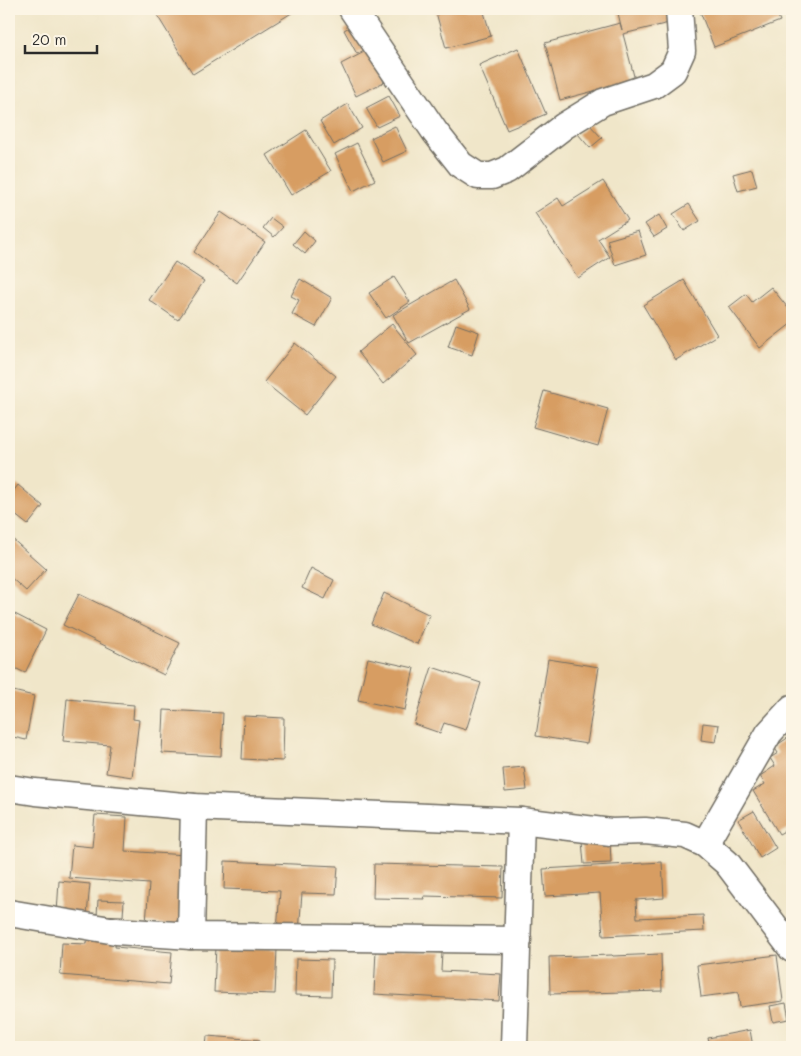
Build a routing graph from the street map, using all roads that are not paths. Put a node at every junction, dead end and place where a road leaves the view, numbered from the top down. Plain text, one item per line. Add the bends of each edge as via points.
1 (352, 9) edge
2 (679, 9) edge
3 (792, 708) edge
4 (9, 788) edge
5 (194, 807) junction
6 (521, 821) junction
7 (705, 844) junction
8 (9, 914) edge
9 (191, 936) junction
10 (518, 940) junction
11 (792, 949) edge
12 (514, 1047) edge

1 - 2 street via 435,132 461,165 478,176 492,176 508,170 564,126 602,102 654,85 673,71 682,51
3 - 7 street via 768,733
4 - 5 street
5 - 6 street
5 - 9 street
6 - 7 street via 611,832 685,835
6 - 10 street
7 - 11 street via 727,863
8 - 9 street via 116,931
9 - 10 street
10 - 12 street

